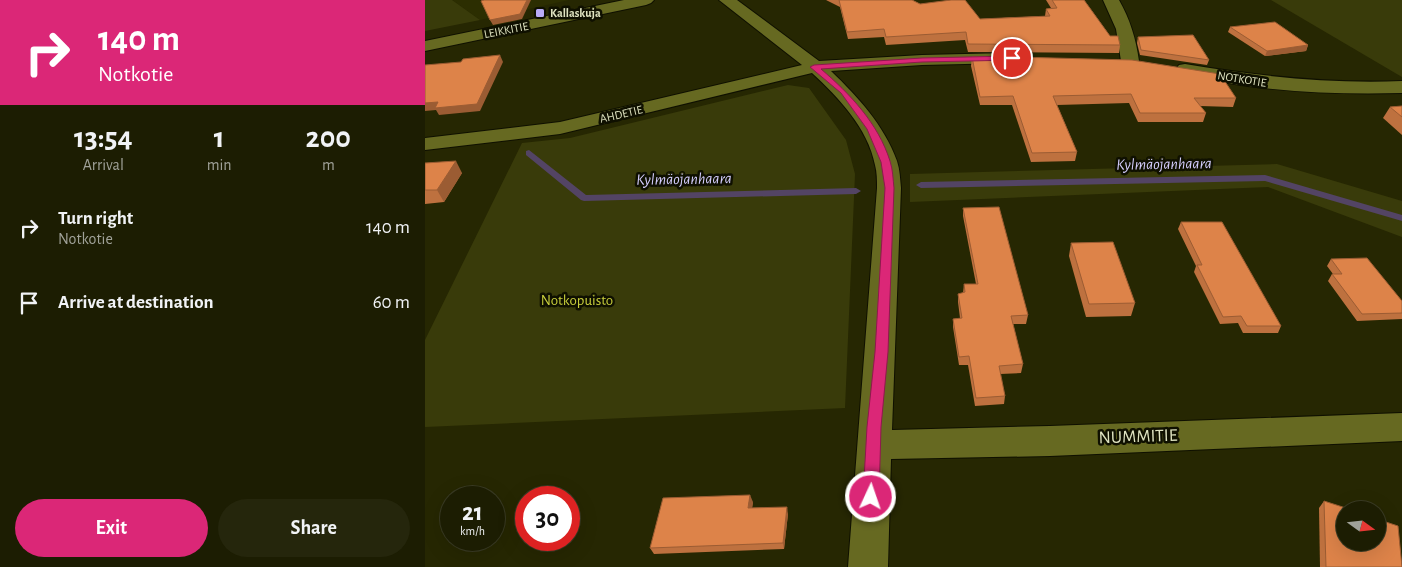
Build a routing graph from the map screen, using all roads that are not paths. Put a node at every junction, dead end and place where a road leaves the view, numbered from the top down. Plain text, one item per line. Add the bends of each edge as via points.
1 (646, 0) edge
2 (727, 0) edge
3 (1111, 0) edge
4 (425, 46) edge
5 (1029, 59) edge
6 (1111, 61) edge
7 (1130, 61) junction
8 (1149, 64) edge
9 (1167, 66) edge
10 (814, 67) junction
11 (1402, 87) edge
12 (425, 144) edge
13 (1402, 427) edge
14 (873, 445) junction
15 (868, 567) edge

1 - 4 street, LEIKKITIE
2 - 10 street
3 - 7 street via 1129,45
5 - 10 street via 922,60
6 - 7 street
7 - 8 street
9 - 11 street, NOTKOTIE via 1285,85
10 - 12 street, AHDETIE via 560,128
10 - 14 street via 843,92 871,129 886,162 889,188
13 - 14 street, NUMMITIE
14 - 15 street

